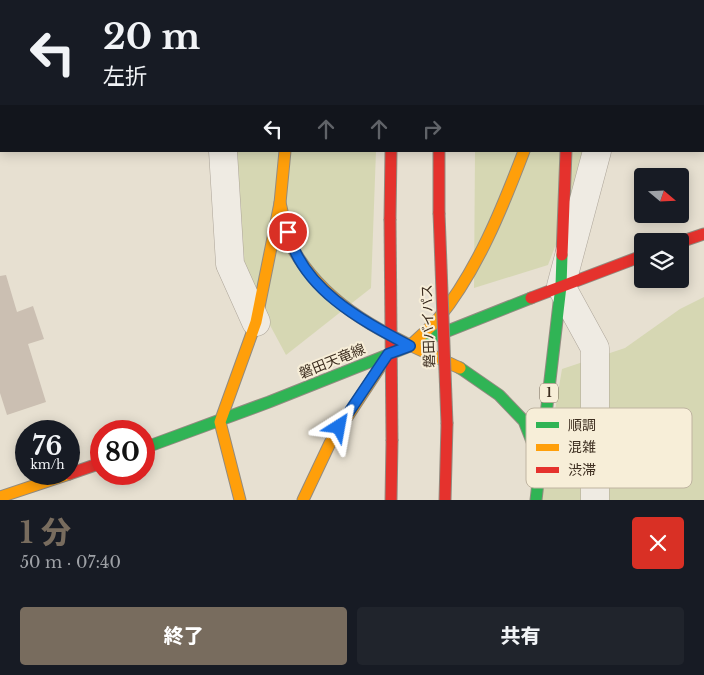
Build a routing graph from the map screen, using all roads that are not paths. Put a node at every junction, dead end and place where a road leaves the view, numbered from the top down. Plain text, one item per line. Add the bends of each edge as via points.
1 (223, 152) edge
2 (285, 152) edge
3 (391, 152) edge
4 (440, 152) edge
5 (524, 152) edge
6 (566, 152) edge
7 (597, 152) edge
8 (280, 203) junction
9 (704, 234) edge
10 (689, 239) edge
11 (634, 259) edge
12 (561, 286) junction
13 (256, 322) junction
14 (410, 346) junction
15 (388, 354) junction
16 (546, 408) edge
17 (596, 408) edge
18 (220, 422) junction
19 (526, 427) edge
20 (155, 444) edge
21 (36, 485) edge
22 (0, 497) edge
23 (240, 500) edge
24 (303, 500) edge
25 (390, 500) edge
26 (445, 500) edge

1 - 13 street via 230,264
2 - 8 main road
3 - 25 main road, bridge
4 - 26 main road, 磐田バイパス, bridge
5 - 14 main road via 473,263 439,317
6 - 12 main road, 1
7 - 12 street
8 - 13 main road
8 - 14 main road via 292,246 319,286 354,315
9 - 10 main road
11 - 12 main road, 磐田天竜線
12 - 14 main road, 磐田天竜線
12 - 16 main road, 1
12 - 17 street via 596,348
13 - 18 main road
14 - 15 main road, 磐田天竜線
14 - 19 main road via 460,368 499,395
15 - 18 main road, 磐田天竜線
15 - 24 main road via 313,471
18 - 20 main road, 磐田天竜線
18 - 23 main road
21 - 22 main road

